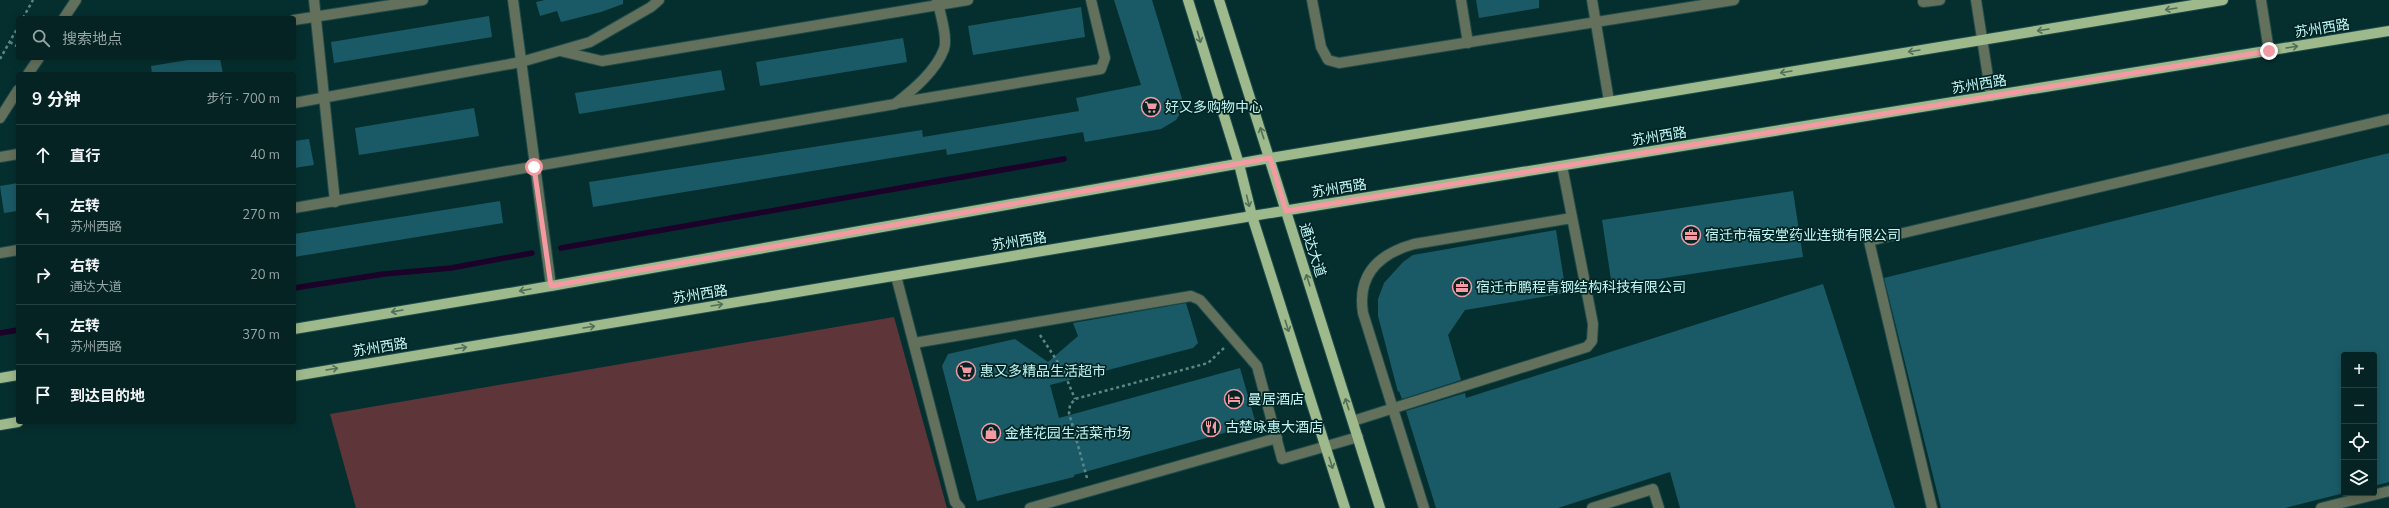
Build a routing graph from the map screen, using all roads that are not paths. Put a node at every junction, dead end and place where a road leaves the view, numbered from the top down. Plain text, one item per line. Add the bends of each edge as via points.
1 (76, 0) edge
2 (314, 0) edge
3 (423, 0) edge
4 (513, 0) edge
5 (659, 0) edge
6 (968, 0) edge
7 (1091, 0) edge
8 (1188, 0) edge
9 (1219, 0) edge
10 (1312, 0) edge
11 (1461, 0) edge
12 (1592, 0) edge
13 (1734, 0) edge
14 (1923, 0) edge
15 (1940, 0) edge
16 (1976, 0) edge
17 (2223, 0) edge
18 (2261, 0) edge
19 (938, 2) edge
20 (65, 16) edge
21 (316, 16) junction
22 (296, 20) edge
23 (1596, 23) junction
24 (2389, 31) edge
25 (1982, 40) junction
26 (1468, 43) junction
27 (560, 51) junction
28 (2269, 51) junction
29 (38, 60) edge
30 (521, 62) junction
31 (30, 72) edge
32 (16, 93) edge
33 (1991, 96) junction
34 (325, 98) junction
35 (1609, 102) junction
36 (296, 103) edge
37 (895, 104) junction
38 (0, 118) edge
39 (2389, 119) edge
40 (16, 154) edge
41 (0, 158) edge
42 (1270, 158) junction
43 (1239, 164) junction
44 (1562, 166) junction
45 (534, 167) junction
46 (335, 202) junction
47 (296, 208) edge
48 (1286, 211) junction
49 (1252, 216) junction
50 (1572, 218) junction
51 (16, 250) edge
52 (0, 253) edge
53 (896, 276) junction
54 (551, 286) junction
55 (296, 329) edge
56 (914, 343) junction
57 (16, 375) edge
58 (296, 376) edge
59 (0, 378) edge
60 (1392, 408) junction
61 (1353, 421) junction
62 (16, 422) edge
63 (0, 425) edge
64 (1358, 437) junction
65 (1277, 438) junction
66 (1326, 446) junction
67 (2389, 491) edge
68 (960, 508) edge
69 (1030, 508) edge
70 (1346, 508) edge
71 (1380, 508) edge
72 (1424, 508) edge
73 (1592, 508) edge
74 (1659, 508) edge
75 (1932, 508) edge
76 (2321, 508) edge

1 - 20 lane
2 - 21 lane
3 - 21 lane
4 - 30 lane
5 - 27 lane via 652,7 590,42
6 - 19 lane
7 - 37 lane via 1105,58 1101,69
8 -> 43 main road
42 -> 9 main road, 通达大道
10 - 26 lane via 1321,47 1328,60 1339,63
11 - 26 lane
12 - 23 lane
13 - 23 lane
14 - 15 lane
16 - 25 lane
17 -> 25 main road
18 - 28 lane
19 - 27 lane via 602,62
19 - 37 lane via 945,48 922,82
21 - 22 lane
21 - 34 lane
23 - 26 lane
23 - 35 lane
28 -> 24 main road, 苏州西路
25 - 33 lane
25 -> 35 main road
27 - 30 lane
28 - 33 main road, 苏州西路
29 - 31 lane
30 - 34 lane
30 - 45 lane
32 - 38 lane
33 - 44 main road, 苏州西路
34 - 36 lane
34 - 46 lane
35 - 42 main road
37 - 45 lane
39 - 75 lane via 1869,241
40 - 41 lane
42 - 43 main road
42 - 48 main road, 通达大道
43 -> 49 main road
43 - 54 main road
44 - 48 main road, 苏州西路
44 - 50 lane
45 - 46 lane
45 - 54 lane
46 - 47 lane
48 - 49 main road, 苏州西路
61 -> 48 main road, 通达大道
49 - 53 main road, 苏州西路
49 -> 66 main road
50 - 60 lane via 1592,324 1592,342 1586,347
50 - 60 lane via 1414,244 1399,248 1378,261 1369,272 1361,298
51 - 52 lane
53 - 56 lane
58 -> 53 main road, 苏州西路
54 -> 55 main road
56 - 65 lane via 1192,296 1200,300 1257,366
56 - 68 lane via 955,502
57 - 59 main road
60 - 61 lane
60 - 72 lane
61 - 64 main road, 通达大道
62 - 63 main road
64 - 66 lane
64 - 71 main road, 通达大道
65 - 66 lane via 1282,459
65 - 69 lane
66 -> 70 main road
67 - 76 lane
73 - 74 lane via 1653,489

